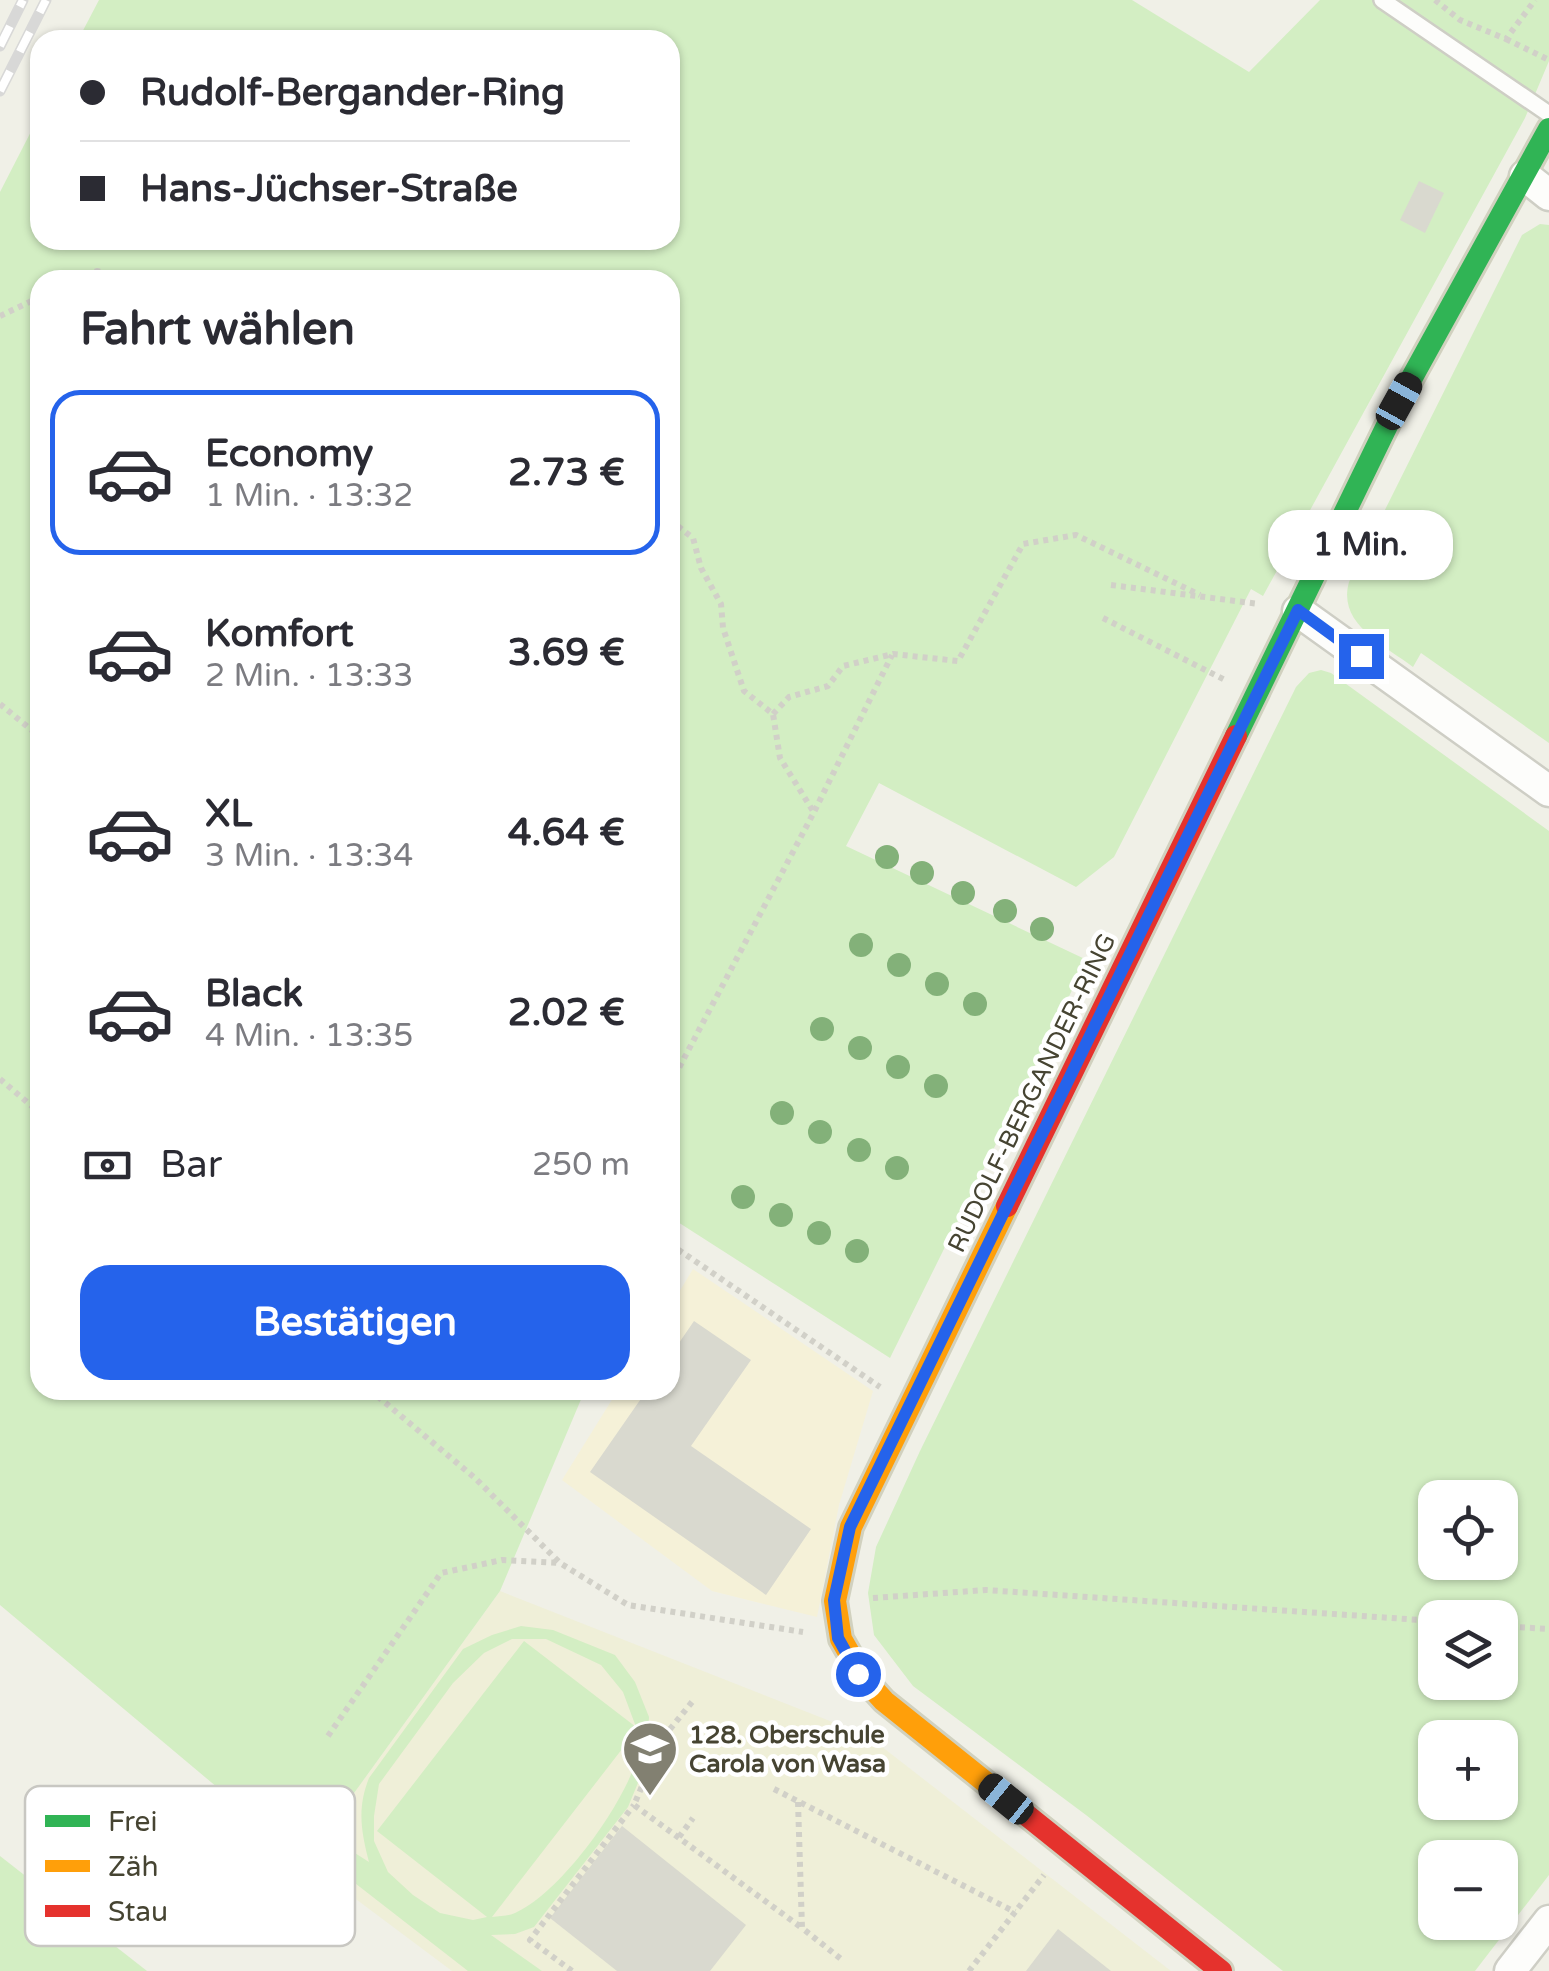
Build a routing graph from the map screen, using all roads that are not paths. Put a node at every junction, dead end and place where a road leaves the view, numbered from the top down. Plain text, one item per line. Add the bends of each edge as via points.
1 (1382, 0) edge
2 (1549, 114) edge
3 (1549, 130) edge
4 (1537, 185) edge
5 (1298, 610) junction
6 (1549, 792) edge
7 (1549, 1921) edge
8 (1221, 1971) edge
9 (1510, 1971) edge

1 - 2 lane
3 - 4 street, RUDOLF-BERGANDER-RING
4 - 5 street, RUDOLF-BERGANDER-RING via 1399,401
5 - 6 street
5 - 8 street, RUDOLF-BERGANDER-RING via 850,1527 834,1600 838,1638 858,1674 884,1701
7 - 9 street

